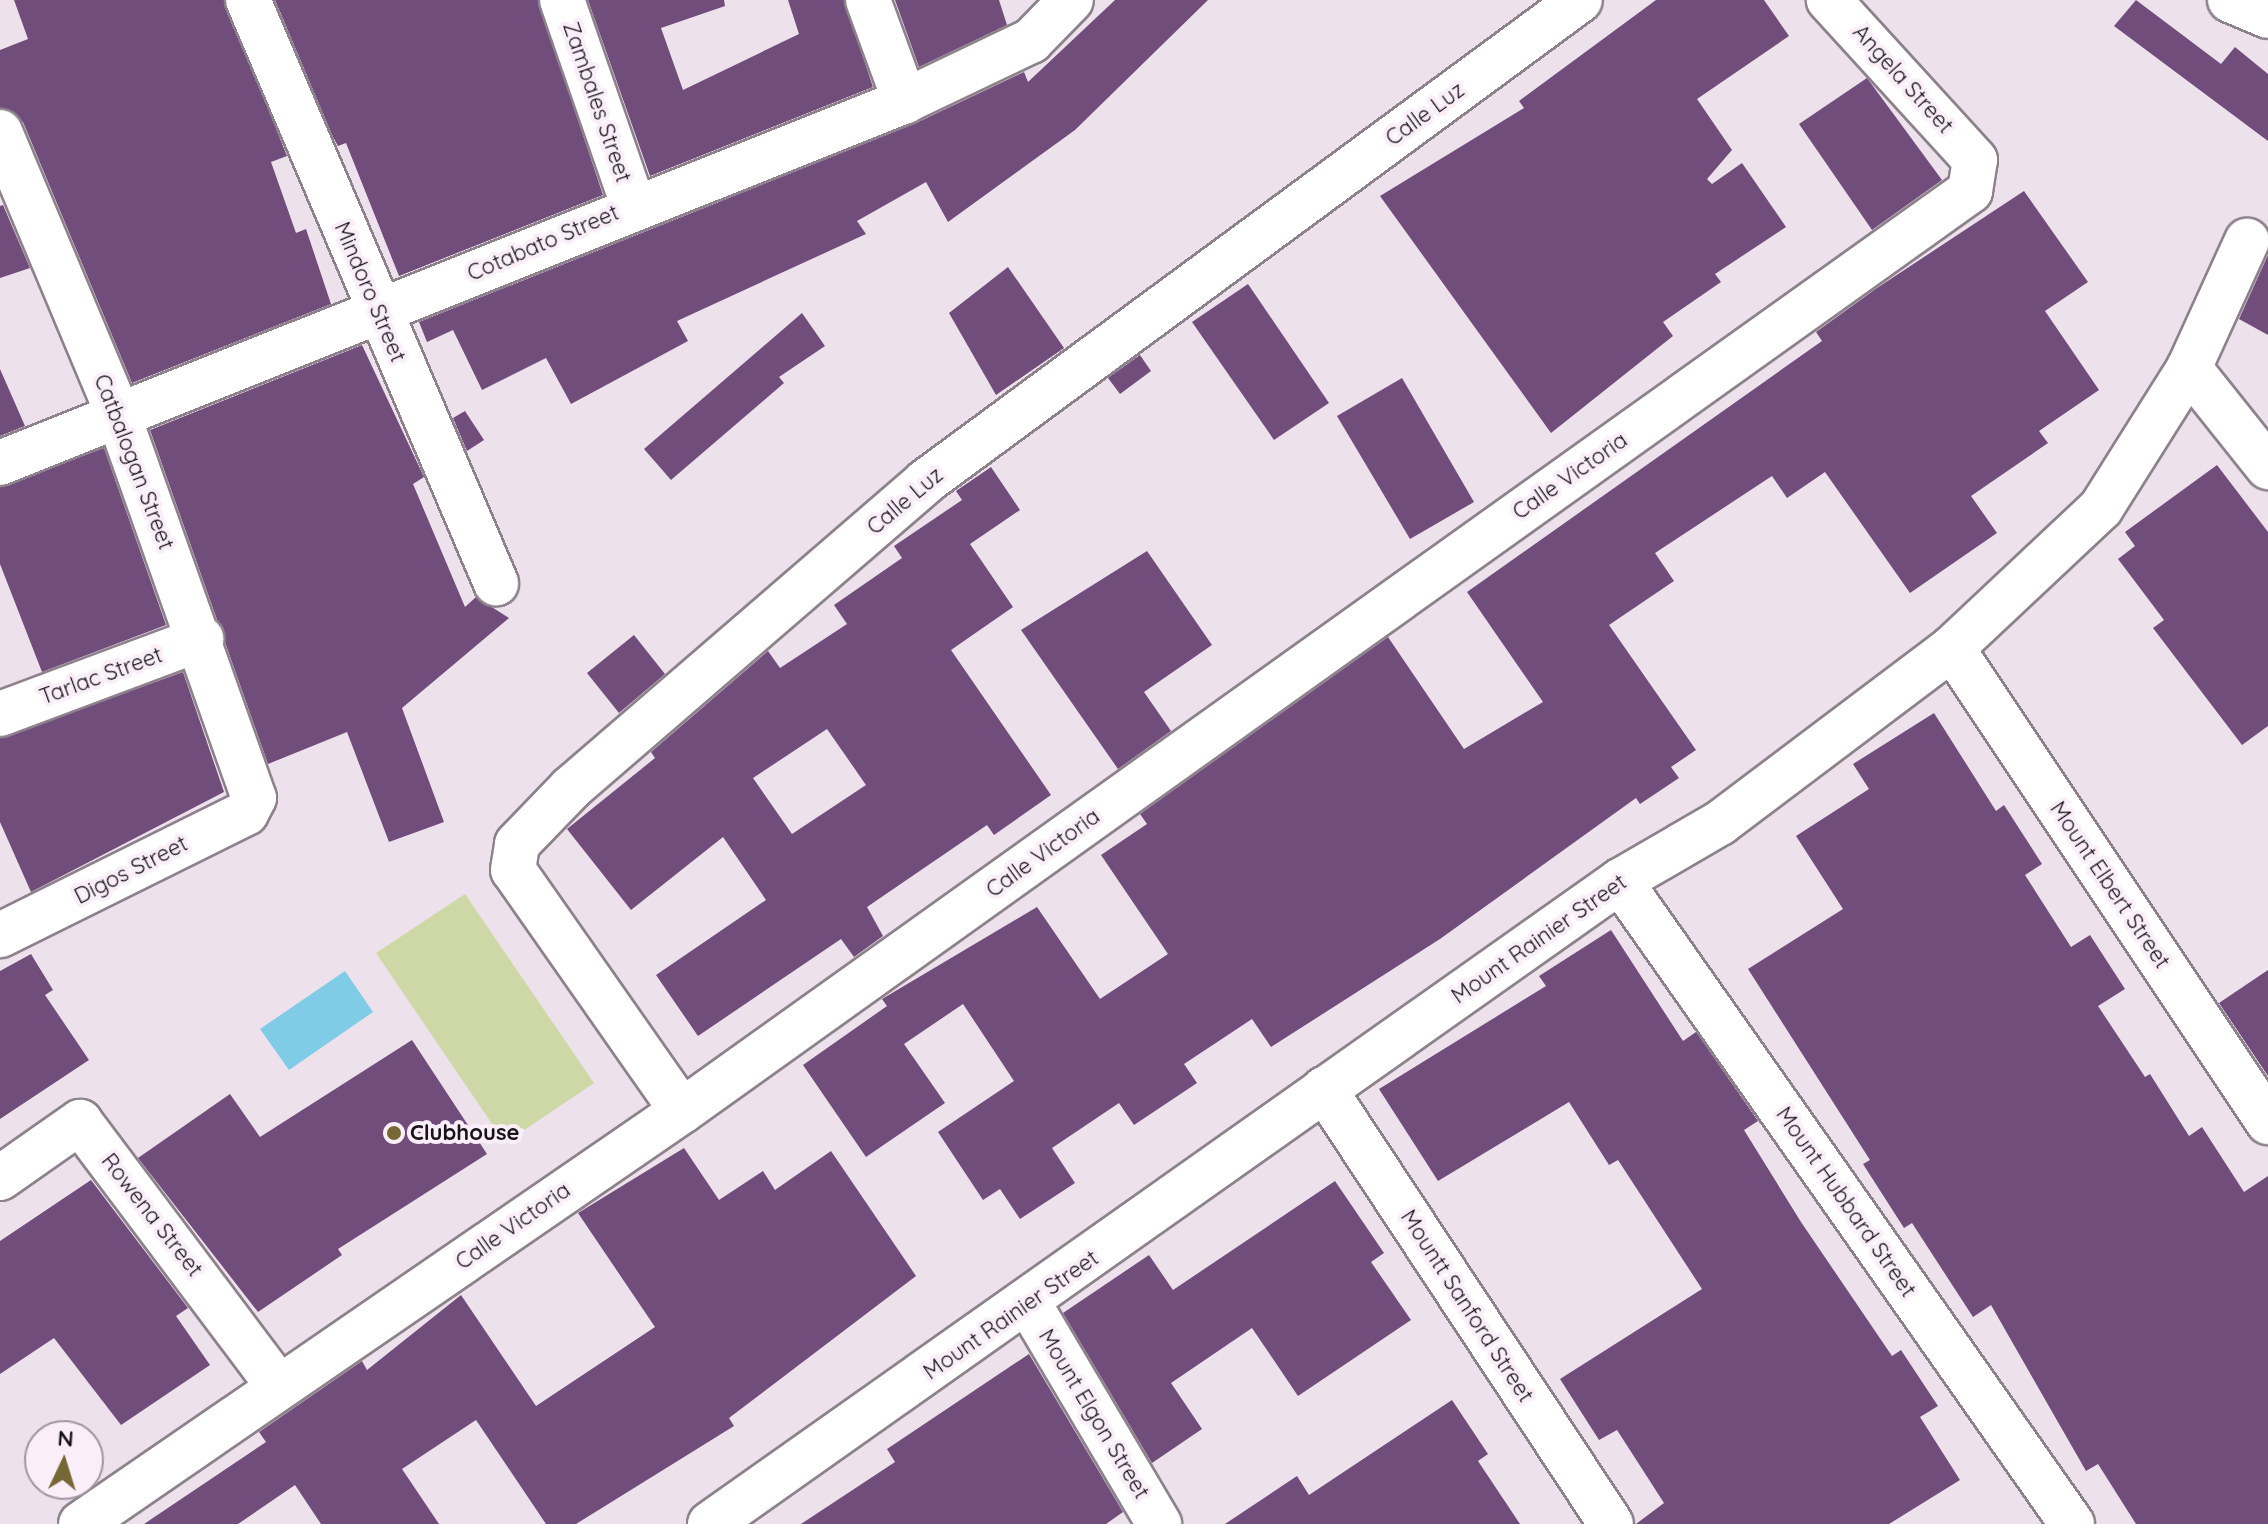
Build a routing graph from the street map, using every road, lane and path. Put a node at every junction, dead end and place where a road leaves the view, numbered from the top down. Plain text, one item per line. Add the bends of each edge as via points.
1 (248, 0) edge
2 (562, 0) edge
3 (868, 0) edge
4 (1071, 0) edge
5 (1580, 0) edge
6 (1829, 0) edge
7 (2230, 0) edge
8 (2268, 16) edge
9 (905, 101) junction
10 (0, 132) edge
11 (1975, 160) joint
12 (633, 205) junction
13 (2247, 241) dead end
14 (377, 312) junction
15 (2189, 368) junction
16 (119, 417) junction
17 (0, 463) edge
18 (2268, 467) edge
19 (496, 583) dead end
20 (201, 639) junction
21 (1952, 648) junction
22 (0, 714) edge
23 (254, 798) joint
24 (1620, 881) junction
25 (5, 919) edge
26 (1324, 1089) junction
27 (682, 1111) junction
28 (2268, 1122) edge
29 (0, 1178) edge
30 (1029, 1304) junction
31 (279, 1387) junction
32 (81, 1524) edge
33 (710, 1524) edge
34 (1159, 1524) edge
35 (1611, 1524) edge
36 (2072, 1524) edge

1 - 14 street, Mindoro Street
2 - 12 street, Zambales Street
3 - 9 street
4 - 9 street, Cotabato Street via 1031,41
5 - 27 street, Calle Luz via 925,482 571,788 517,844 513,870
6 - 11 street, Angela Street
7 - 8 street
9 - 12 street, Cotabato Street
10 - 16 street, Catbalogan Street
11 - 27 street, Calle Victoria via 1970,191
12 - 14 street, Cotabato Street
13 - 15 street, Mount Rainier Street
14 - 16 street, Cotabato Street
14 - 19 street, Mindoro Street
15 - 18 street
15 - 21 street, Mount Rainier Street via 2101,508
16 - 17 street, Cotabato Street
16 - 20 street, Catbalogan Street
20 - 22 street, Tarlac Street
20 - 23 street, Catbalogan Street
21 - 24 street, Mount Rainier Street via 1720,823
21 - 28 street, Mount Elbert Street
23 - 25 street, Digos Street via 246,813
24 - 26 street, Mount Rainier Street
24 - 36 street, Mount Hubbard Street
26 - 30 street, Mount Rainier Street
26 - 35 street, Mountt Sanford Street
27 - 31 street, Calle Victoria
29 - 31 street, Rowena Street via 80,1122
30 - 33 street, Mount Rainier Street
30 - 34 street, Mount Elgon Street
31 - 32 street, Calle Victoria

